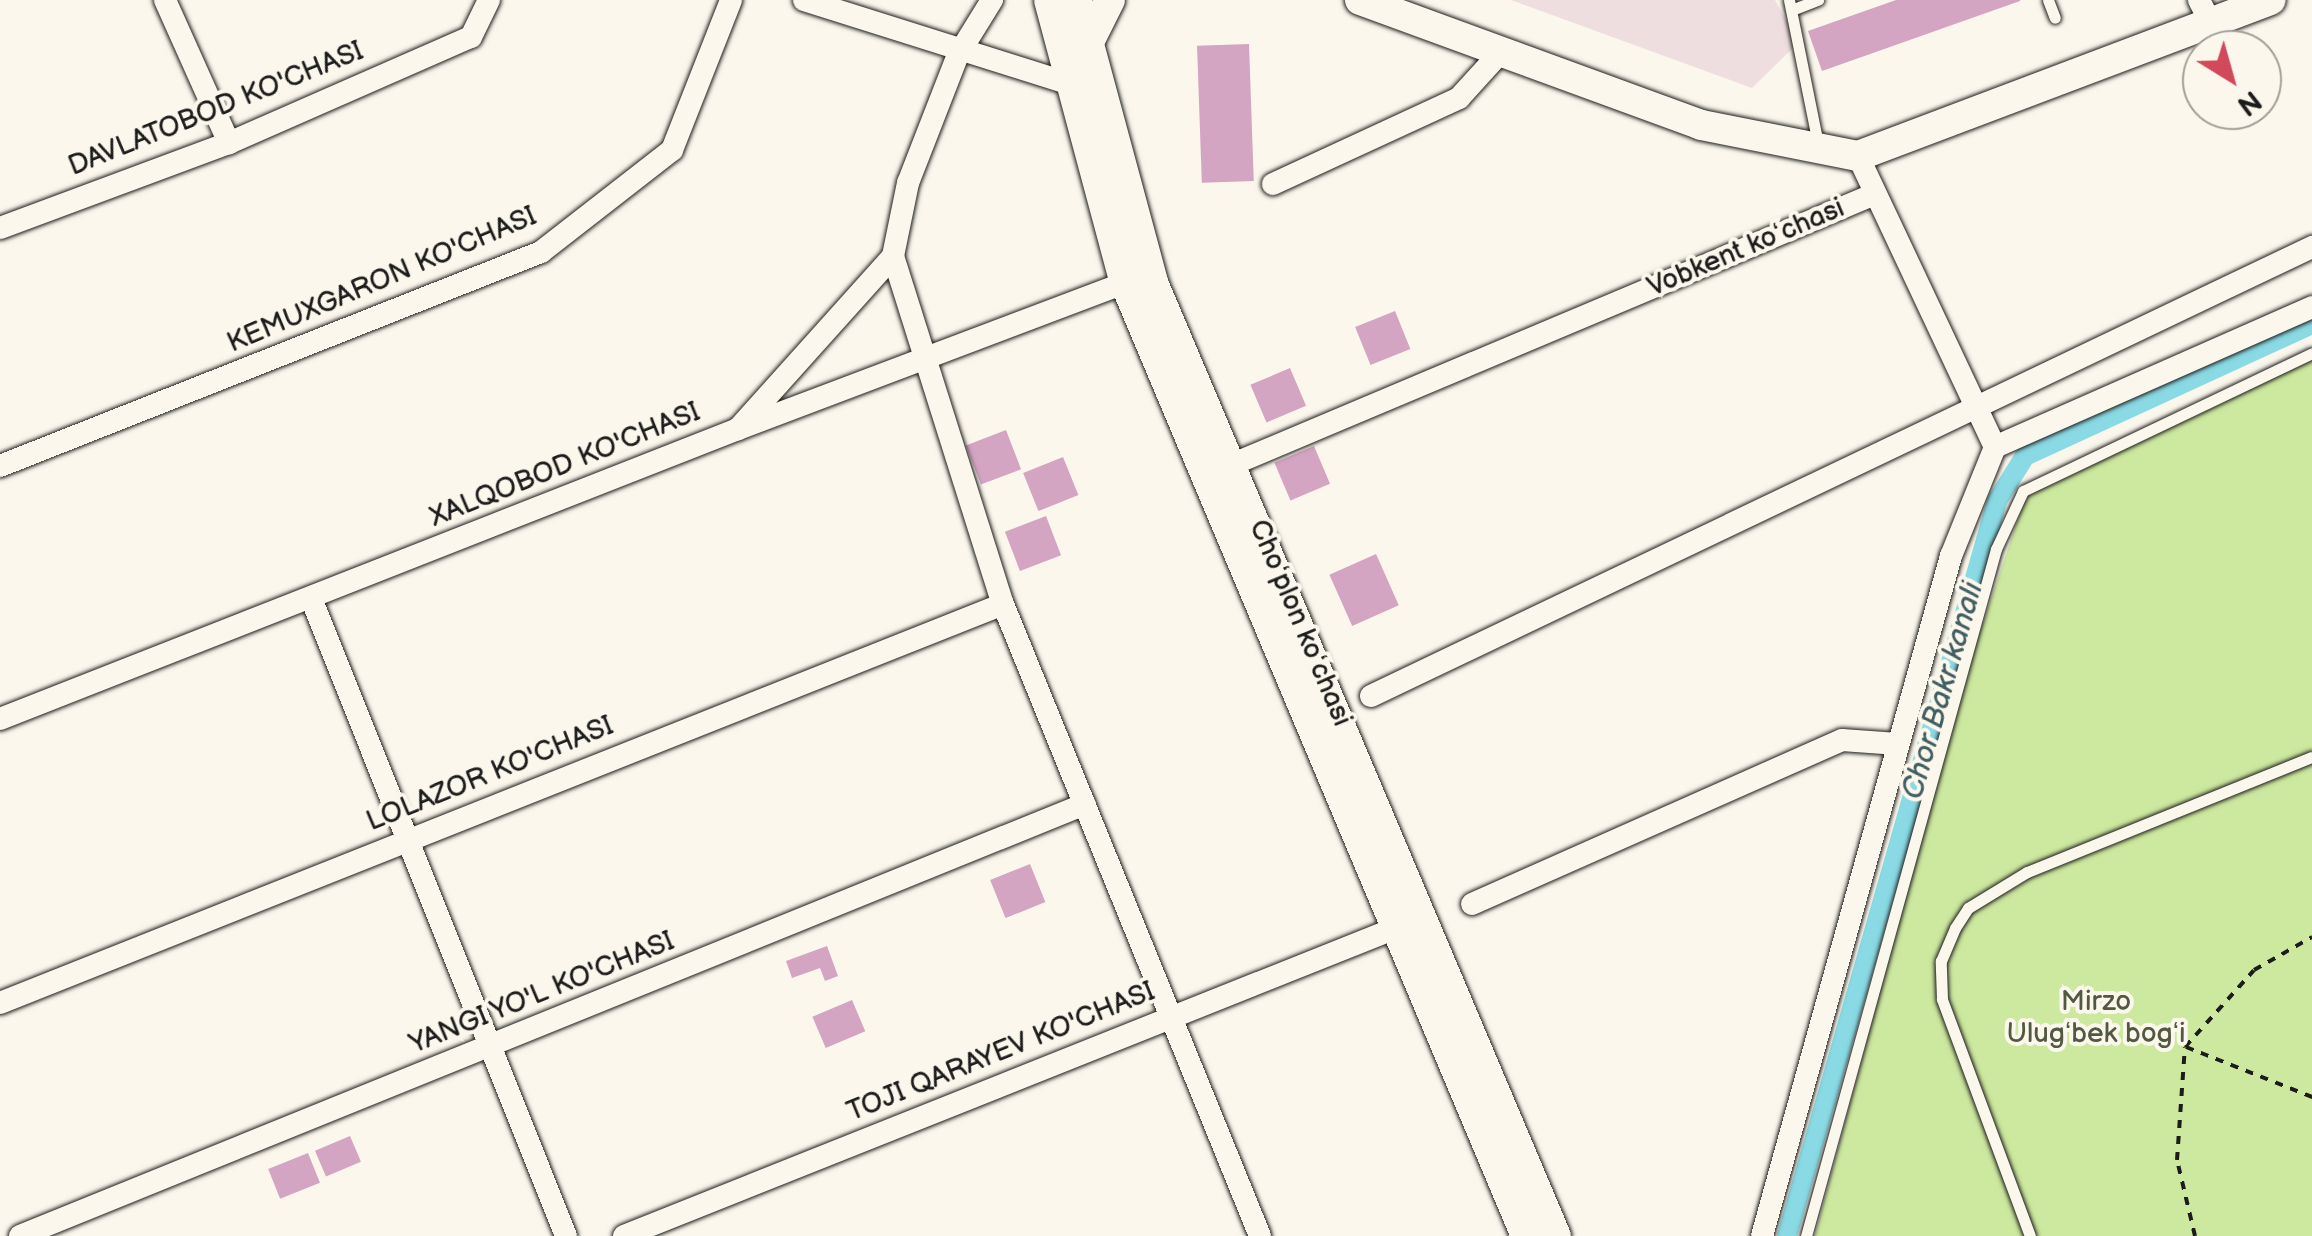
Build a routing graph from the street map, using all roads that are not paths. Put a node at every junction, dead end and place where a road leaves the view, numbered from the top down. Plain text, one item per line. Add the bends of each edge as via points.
1 (490, 0) edge
2 (730, 0) edge
3 (804, 0) edge
4 (992, 0) edge
5 (1049, 0) edge
6 (1078, 0) edge
7 (1110, 0) edge
8 (1360, 0) edge
9 (1818, 0) edge
10 (2048, 0) edge
11 (2271, 0) edge
12 (171, 2) edge
13 (1792, 4) edge
14 (2206, 13) edge
15 (2056, 18) dead end
16 (1086, 49) junction
17 (1499, 54) junction
18 (958, 55) junction
19 (1067, 82) junction
20 (228, 143) junction
21 (1818, 148) junction
22 (1858, 156) junction
23 (1274, 184) dead end
24 (1870, 196) junction
25 (0, 228) edge
26 (2312, 247) edge
27 (893, 256) junction
28 (1125, 282) junction
29 (2312, 307) edge
30 (2312, 353) edge
31 (926, 362) junction
32 (1979, 410) junction
33 (738, 429) junction
34 (1995, 447) junction
35 (0, 466) edge
36 (1231, 466) junction
37 (311, 598) junction
38 (1003, 604) junction
39 (1371, 696) dead end
40 (0, 719) edge
41 (1898, 744) junction
42 (2312, 757) edge
43 (1085, 804) junction
44 (406, 840) junction
45 (1472, 904) dead end
46 (1401, 926) junction
47 (0, 1003) edge
48 (1174, 1016) junction
49 (493, 1046) junction
50 (1253, 1234) edge
51 (20, 1236) edge
52 (566, 1236) edge
53 (624, 1236) edge
54 (1526, 1236) edge
55 (1556, 1236) edge
56 (1762, 1236) edge
57 (1806, 1236) edge
58 (2030, 1236) edge

1 - 20 street, DAVLATOBOD KO'CHASI via 471,37
2 - 35 street, KEMUXGARON KO'CHASI via 672,150 541,252
3 - 18 street
4 - 18 street
5 - 19 main road, Choʻplon koʻchasi
6 - 16 main road, Choʻplon koʻchasi
7 - 16 main road
8 - 17 main road
9 - 13 lane
10 - 15 lane
11 - 14 main road
12 - 20 street
13 - 21 lane
14 - 22 main road
16 - 36 main road, Choʻplon koʻchasi via 1154,285
17 - 21 main road via 1702,125
17 - 23 street via 1459,98
18 - 19 street via 991,54
18 - 27 street via 908,183
19 - 28 main road, Choʻplon koʻchasi
20 - 25 street, DAVLATOBOD KO'CHASI
21 - 22 main road
22 - 24 street, Vobkent koʻchasi
24 - 32 street
24 - 36 street, Vobkent koʻchasi
26 - 32 street
27 - 31 street
27 - 33 street, XALQOBOD KO'CHASI
28 - 31 street
28 - 46 main road, Choʻplon koʻchasi
29 - 34 street
30 - 57 lane via 2023,491 1996,549
31 - 33 street
31 - 38 street
32 - 34 street
32 - 39 street
33 - 37 street, XALQOBOD KO'CHASI
34 - 41 street via 1952,556
36 - 55 main road, Choʻplon koʻchasi
37 - 40 street, XALQOBOD KO'CHASI
37 - 44 street
38 - 43 street
38 - 44 street, LOLAZOR KO'CHASI
41 - 45 street via 1842,740
41 - 56 street
42 - 58 lane via 2027,872 1968,908 1955,928 1941,961 1942,999
43 - 48 street
43 - 49 street, YANGI YO'L KO'CHASI
44 - 47 street, LOLAZOR KO'CHASI
44 - 49 street
46 - 48 street, TOJI QARAYEV KO'CHASI
46 - 54 main road, Choʻplon koʻchasi
48 - 50 street
48 - 53 street, TOJI QARAYEV KO'CHASI
49 - 51 street, YANGI YO'L KO'CHASI
49 - 52 street

